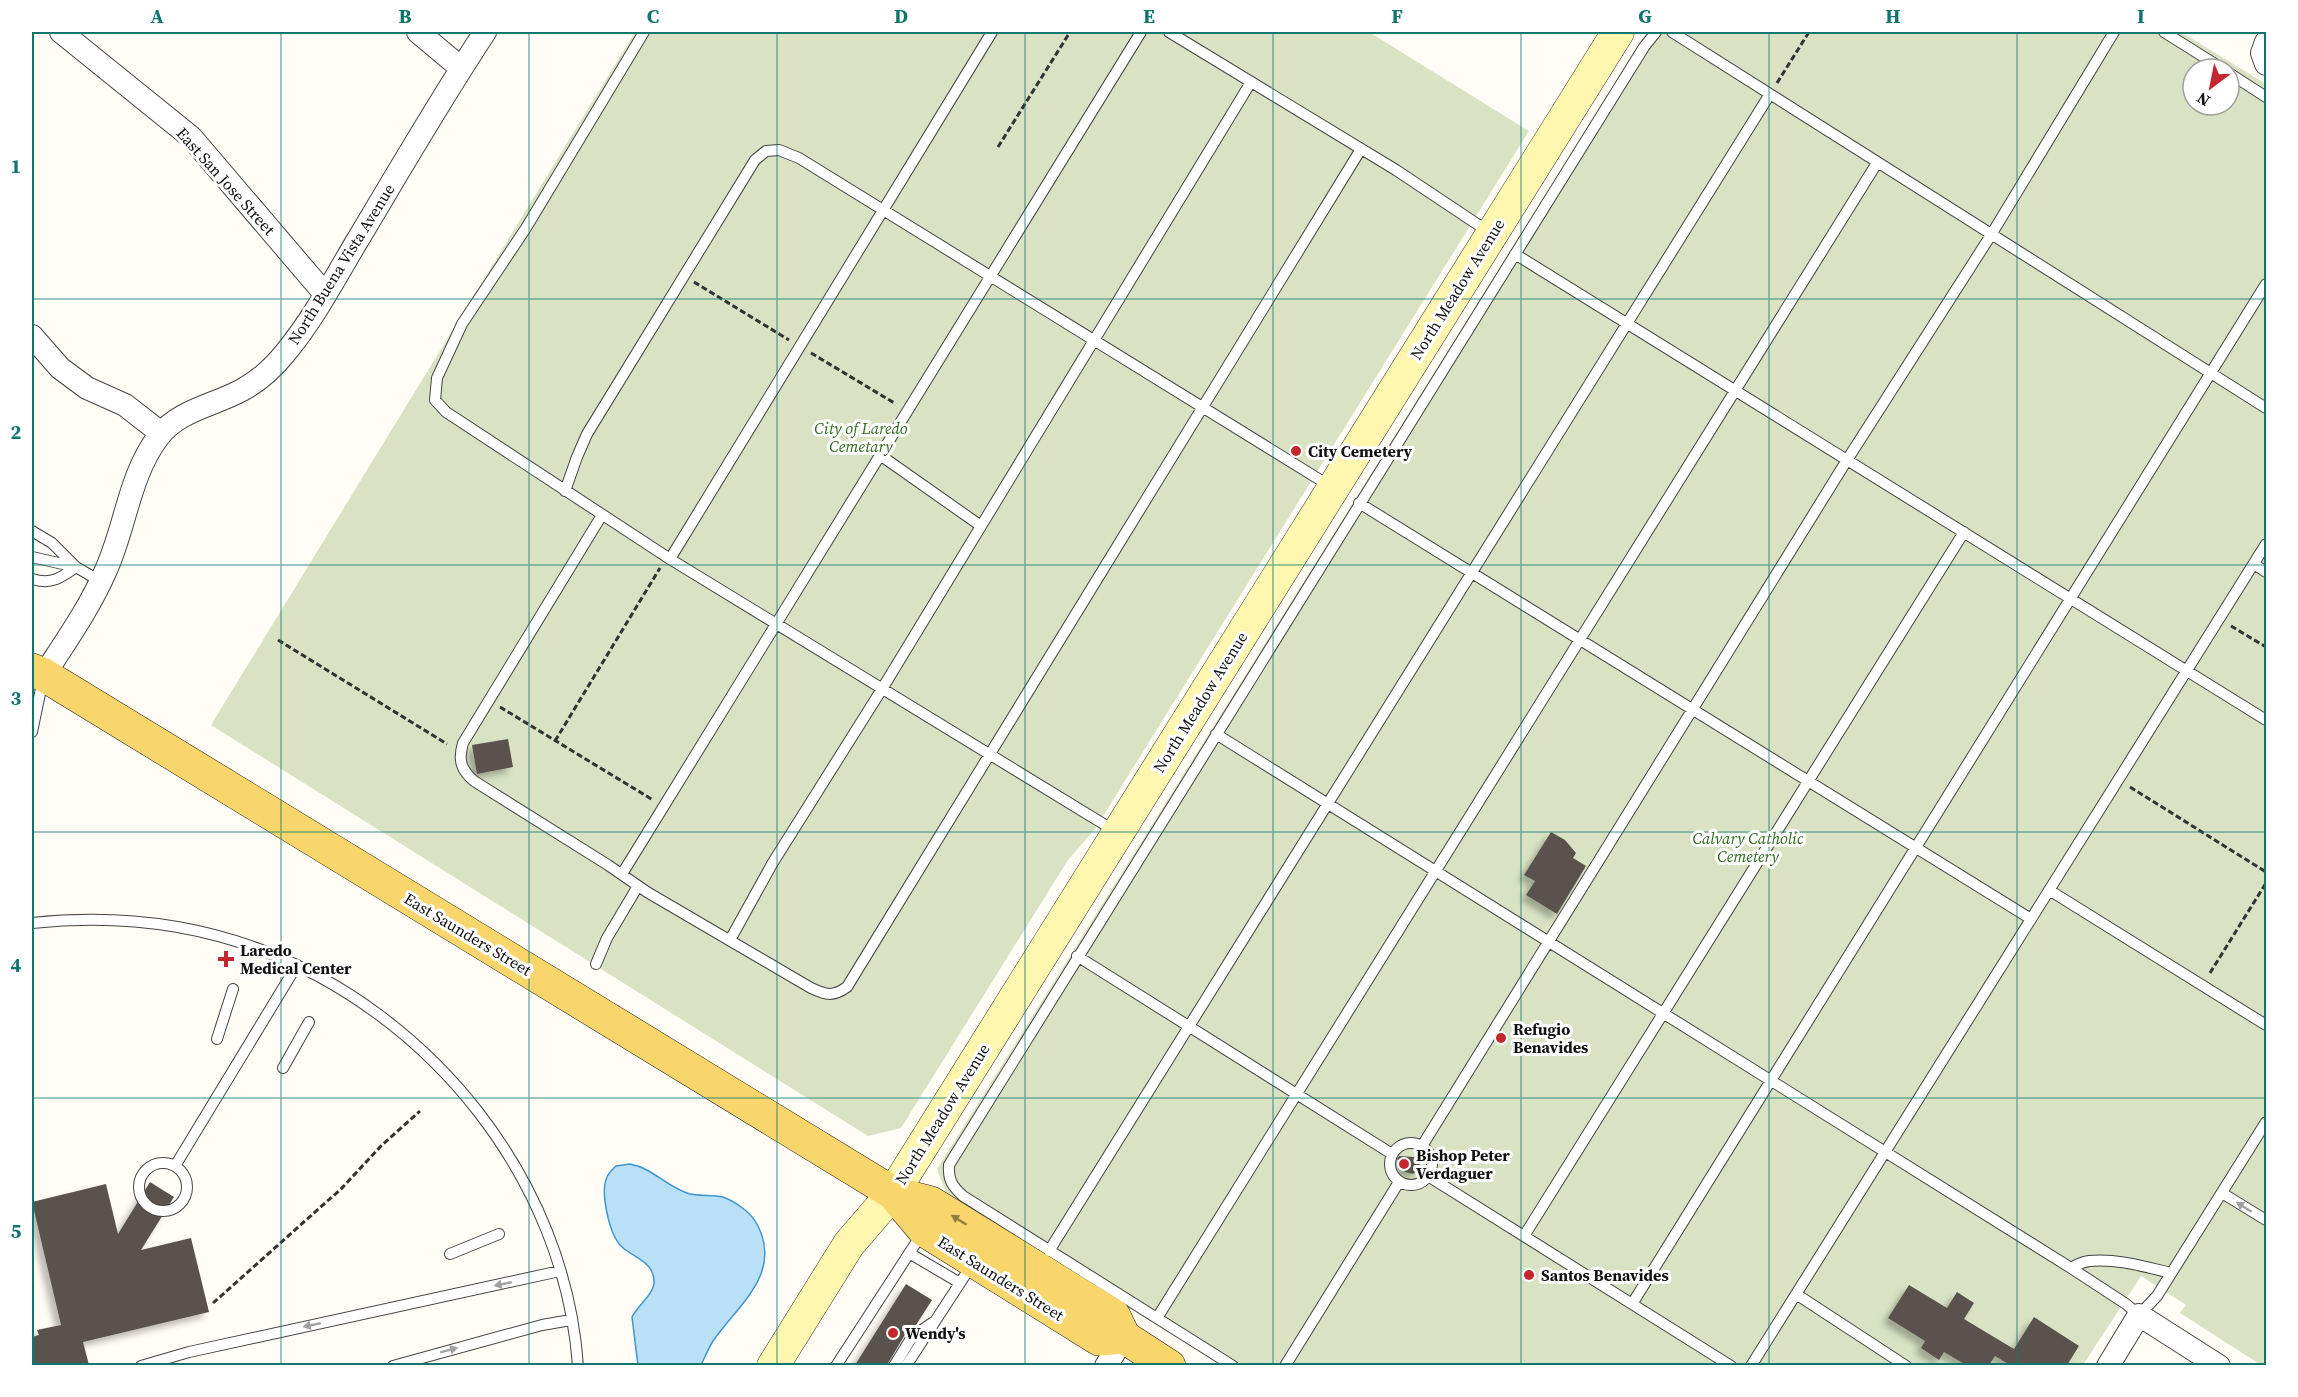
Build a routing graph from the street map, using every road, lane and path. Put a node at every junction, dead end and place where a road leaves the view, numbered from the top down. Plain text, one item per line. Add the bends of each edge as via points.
1 (62, 32) edge
2 (418, 32) edge
3 (485, 32) edge
4 (644, 32) edge
5 (992, 32) edge
6 (1070, 32) edge
7 (1141, 32) edge
8 (1169, 32) edge
9 (1656, 32) edge
10 (1672, 32) edge
11 (1809, 32) edge
12 (2114, 32) edge
13 (2164, 32) edge
14 (1607, 35) edge
15 (2204, 57) edge
16 (461, 68) junction
17 (2241, 81) edge
18 (1251, 82) junction
19 (1770, 94) junction
20 (2266, 97) edge
21 (998, 147) dead end
22 (1361, 149) junction
23 (1877, 163) junction
24 (884, 209) junction
25 (1492, 234) junction
26 (1991, 235) junction
27 (1515, 254) junction
28 (991, 276) junction
29 (690, 280) dead end
30 (2266, 284) edge
31 (325, 294) junction
32 (1627, 324) junction
33 (32, 336) edge
34 (1095, 340) junction
35 (793, 342) dead end
36 (805, 349) dead end
37 (2211, 373) junction
38 (1735, 391) junction
39 (900, 406) dead end
40 (1203, 407) junction
41 (2266, 408) edge
42 (161, 433) junction
43 (880, 455) junction
44 (1847, 460) junction
45 (565, 491) junction
46 (1347, 496) junction
47 (602, 515) junction
48 (981, 526) junction
49 (32, 531) edge
50 (1964, 532) junction
51 (2266, 544) edge
52 (32, 557) edge
53 (665, 563) junction
54 (2254, 564) junction
55 (76, 567) junction
56 (2266, 572) edge
57 (1472, 573) junction
58 (32, 579) edge
59 (100, 581) junction
60 (2071, 599) junction
61 (2227, 623) dead end
62 (775, 624) junction
63 (1580, 639) junction
64 (278, 640) dead end
65 (2266, 647) edge
66 (2187, 670) junction
67 (35, 675) edge
68 (882, 689) junction
69 (496, 704) dead end
70 (1693, 709) junction
71 (2266, 720) edge
72 (32, 732) edge
73 (1216, 734) junction
74 (555, 741) junction
75 (446, 749) dead end
76 (990, 754) junction
77 (1808, 781) junction
78 (2126, 785) dead end
79 (657, 803) dead end
80 (1328, 804) junction
81 (1117, 833) junction
82 (1916, 848) junction
83 (1435, 871) junction
84 (2266, 872) edge
85 (622, 874) junction
86 (2266, 883) edge
87 (638, 886) junction
88 (2049, 890) junction
89 (2031, 919) junction
90 (32, 923) edge
91 (730, 940) junction
92 (1548, 942) junction
93 (1077, 956) junction
94 (596, 964) dead end
95 (297, 965) junction
96 (2207, 977) dead end
97 (233, 989) dead end
98 (1663, 1014) junction
99 (309, 1022) dead end
100 (2266, 1024) edge
101 (1189, 1026) junction
102 (217, 1039) dead end
103 (283, 1068) dead end
104 (1771, 1081) junction
105 (1296, 1094) junction
106 (420, 1111) dead end
107 (2266, 1122) edge
108 (1422, 1146) junction
109 (1885, 1152) junction
110 (1392, 1154) junction
111 (175, 1166) junction
112 (1428, 1176) junction
113 (1399, 1182) junction
114 (893, 1193) junction
115 (2222, 1193) junction
116 (2266, 1220) edge
117 (499, 1234) dead end
118 (1524, 1236) junction
119 (917, 1241) junction
120 (1049, 1251) junction
121 (450, 1254) dead end
122 (2071, 1268) junction
123 (560, 1270) junction
124 (967, 1272) junction
125 (2171, 1273) junction
126 (1796, 1294) junction
127 (213, 1303) dead end
128 (1632, 1304) junction
129 (2139, 1315) junction
130 (1156, 1318) junction
131 (571, 1320) junction
132 (937, 1320) junction
133 (1124, 1337) junction
134 (141, 1365) edge
135 (393, 1365) edge
136 (578, 1365) edge
137 (773, 1365) edge
138 (836, 1365) edge
139 (894, 1365) edge
140 (906, 1365) edge
141 (1106, 1365) edge
142 (1169, 1365) edge
143 (1233, 1365) edge
144 (1285, 1365) edge
145 (1731, 1365) edge
146 (1751, 1365) edge
147 (1906, 1365) edge
148 (2108, 1365) edge
149 (2219, 1365) edge

1 - 31 street, East San Jose Street via 192,138
2 - 16 street
3 - 16 street, North Buena Vista Avenue
4 - 45 lane via 526,228 462,324 437,378 435,400 446,412
5 - 24 lane
6 - 21 path
7 - 28 lane
8 - 18 lane
9 - 27 lane
10 - 19 lane
11 - 19 path
12 - 26 lane
13 - 15 lane
14 - 25 main road, North Meadow Avenue
16 - 31 street, North Buena Vista Avenue
17 - 20 lane
18 - 22 lane
18 - 34 lane
19 - 23 lane
19 - 32 lane
22 - 25 lane
22 - 40 lane
23 - 26 lane
23 - 38 lane
24 - 28 lane
24 - 45 lane via 779,150 766,151 755,160 587,434
24 - 53 lane
25 - 46 main road, North Meadow Avenue
26 - 37 lane
26 - 44 lane
27 - 32 lane
27 - 46 lane
28 - 34 lane
28 - 43 lane
29 - 35 path
30 - 37 lane
31 - 42 street, North Buena Vista Avenue via 268,372 242,390 183,416
32 - 38 lane
32 - 57 lane
33 - 42 street via 60,368 87,388 125,405
34 - 40 lane
34 - 48 lane
36 - 39 path
37 - 41 lane
37 - 60 lane
38 - 44 lane
38 - 63 lane
40 - 46 lane
40 - 76 lane
42 - 59 street, North Buena Vista Avenue via 135,479 121,532
43 - 48 lane
43 - 62 lane
44 - 50 lane
44 - 70 lane
45 - 47 lane
46 - 57 lane
46 - 73 lane
46 - 81 main road, North Meadow Avenue
47 - 53 lane
47 - 85 lane via 463,743 460,762 463,772 474,782
48 - 68 lane
49 - 55 lane via 52,543
50 - 60 lane
50 - 77 lane
51 - 54 lane
52 - 55 lane
53 - 62 lane
53 - 74 path
54 - 56 lane
54 - 66 lane
55 - 58 lane via 58,580
55 - 59 lane
57 - 63 lane
57 - 80 lane
59 - 67 street, North Buena Vista Avenue via 84,612
60 - 66 lane
60 - 82 lane
61 - 65 path
62 - 68 lane
62 - 85 lane
63 - 70 lane
63 - 83 lane
64 - 75 path via 447,743
66 - 71 lane
66 - 88 lane
67 - 72 lane
67 - 114 main road, East Saunders Street
68 - 76 lane
68 - 91 lane via 772,864
69 - 74 path
70 - 77 lane
70 - 92 lane
73 - 80 lane
73 - 93 lane
74 - 79 path
76 - 81 lane
76 - 91 lane via 847,987 838,994 828,995 811,988
77 - 82 lane
77 - 98 lane
78 - 84 path
80 - 83 lane
80 - 101 lane
81 - 114 main road, North Meadow Avenue
82 - 89 lane
82 - 104 lane
83 - 92 lane
83 - 105 lane
85 - 87 lane
86 - 96 path
87 - 91 lane
87 - 94 lane
88 - 89 lane
88 - 100 lane
89 - 109 lane
90 - 95 lane via 69,919 166,925 215,935
92 - 98 lane
92 - 108 lane
93 - 101 lane
93 - 120 lane via 949,1165 948,1177 963,1196
95 - 111 lane
95 - 123 lane via 342,988 380,1014 448,1075 504,1146 526,1185
97 - 102 lane
98 - 104 lane
98 - 118 lane
99 - 103 lane
101 - 105 lane
101 - 120 lane
104 - 109 lane
104 - 128 lane
105 - 110 lane
105 - 130 lane
106 - 127 path via 341,1189
107 - 115 lane
108 - 110 lane via 1405,1143
108 - 112 lane via 1432,1163
109 - 122 lane
109 - 126 lane
110 - 113 lane via 1391,1172
111 - 111 lane via 185,1178 184,1199 173,1209 151,1207 141,1195 141,1179 151,1166
112 - 113 lane via 1419,1184
112 - 118 lane
113 - 144 lane
114 - 119 main road, East Saunders Street
133 -> 114 main road, East Saunders Street via 1114,1316 931,1203
114 - 137 main road, North Meadow Avenue via 849,1244
116 -> 115 lane
115 - 125 lane
117 - 121 lane
118 - 128 lane
119 - 124 main road, East Saunders Street
119 - 138 lane
120 - 130 lane
122 - 125 lane via 2087,1261 2107,1261
122 - 129 lane
123 - 131 lane
123 -> 134 lane
124 - 132 lane
124 - 133 main road, East Saunders Street via 1099,1339
125 - 129 lane
126 - 146 lane
126 - 147 lane
128 - 145 lane
129 - 148 street
129 - 149 street
130 - 143 lane
135 -> 131 lane
131 - 136 lane
132 - 139 lane via 912,1337
132 - 140 lane
133 - 141 street
133 - 142 main road, East Saunders Street

